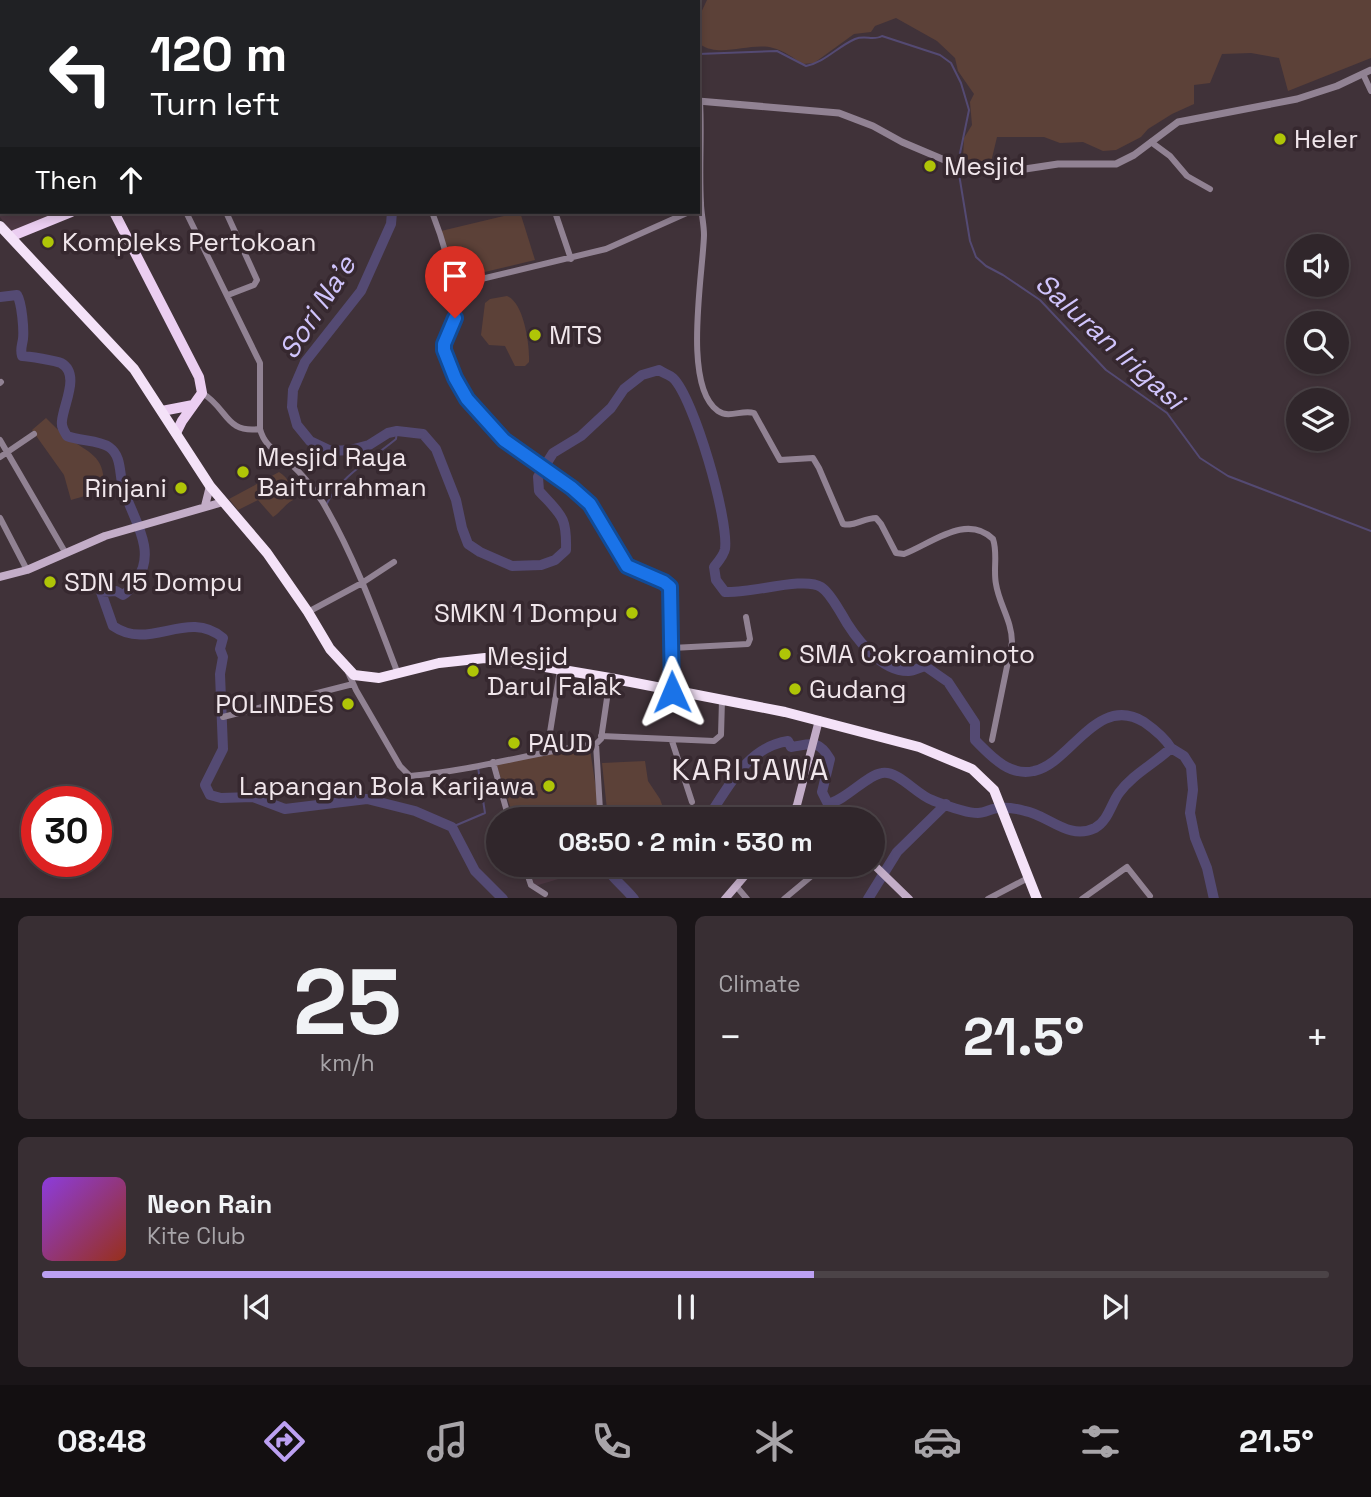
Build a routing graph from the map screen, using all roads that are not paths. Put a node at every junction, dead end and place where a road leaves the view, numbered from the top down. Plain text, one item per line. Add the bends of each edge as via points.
1 (1367, 72) edge
2 (1371, 91) edge
3 (700, 101) edge
4 (1151, 142) junction
5 (1210, 189) dead end
6 (700, 210) edge
7 (64, 214) edge
8 (115, 214) edge
9 (187, 214) edge
10 (227, 214) edge
11 (433, 214) edge
12 (556, 214) edge
13 (686, 214) edge
14 (4, 231) edge
15 (571, 259) junction
16 (452, 286) junction
17 (228, 295) junction
18 (202, 393) junction
19 (192, 405) junction
20 (162, 411) junction
21 (260, 429) junction
22 (176, 433) junction
23 (34, 434) dead end
24 (0, 440) edge
25 (8, 453) junction
26 (0, 457) edge
27 (210, 486) junction
28 (223, 502) junction
29 (205, 506) junction
30 (0, 518) edge
31 (65, 552) junction
32 (394, 562) dead end
33 (27, 570) junction
34 (0, 577) edge
35 (362, 583) junction
36 (308, 612) junction
37 (746, 617) dead end
38 (672, 648) junction
39 (560, 670) junction
40 (348, 672) junction
41 (398, 674) junction
42 (364, 678) junction
43 (610, 678) junction
44 (355, 687) junction
45 (672, 692) junction
46 (722, 701) junction
47 (223, 717) dead end
48 (818, 720) junction
49 (601, 736) junction
50 (992, 740) dead end
51 (672, 741) junction
52 (596, 744) junction
53 (547, 751) junction
54 (493, 762) junction
55 (692, 802) dead end
56 (506, 807) edge
57 (600, 807) edge
58 (797, 807) edge
59 (885, 874) edge
60 (528, 877) edge
61 (744, 877) edge
62 (810, 877) edge
63 (1028, 878) junction
64 (736, 886) junction
65 (545, 894) dead end
66 (725, 898) edge
67 (747, 898) edge
68 (784, 898) edge
69 (909, 898) edge
70 (988, 898) edge
71 (1037, 898) edge
72 (1082, 898) edge
73 (1149, 898) edge

1 - 2 street
1 - 4 street via 1297,100 1178,122
3 - 4 street via 839,113 954,164 991,171 1116,164
4 - 5 street via 1187,176
6 - 50 street via 704,236 698,365 713,405 725,414 754,413 780,460 813,458 843,524 876,518 897,553 904,555 959,530 981,532 993,539 996,584 1012,642
7 - 14 main road
8 - 18 main road via 195,366
9 - 17 street
10 - 17 street via 257,279 254,285
11 - 16 street
12 - 15 street
13 - 15 street via 632,239
14 - 20 highway via 134,369
15 - 16 street
16 - 38 street via 455,318 444,344 467,399 520,453 594,509 627,566 669,586
17 - 21 street via 260,363
18 - 19 main road
18 - 21 street via 236,428
19 - 20 main road
19 - 22 main road
20 - 22 highway
21 - 35 street via 265,443 290,463 322,502
22 - 27 highway
23 - 25 street
24 - 25 street
25 - 26 street
25 - 31 street
27 - 28 highway
27 - 29 main road
28 - 29 main road
28 - 36 highway via 267,553
29 - 31 main road
30 - 33 street
31 - 33 main road
32 - 35 street
33 - 34 main road
35 - 36 street
35 - 41 street
36 - 40 highway
37 - 38 street via 748,644
38 - 45 street
39 - 41 highway via 485,658
39 - 43 highway
39 - 53 street
40 - 42 highway
40 - 44 street
41 - 42 highway
42 - 44 street
43 - 45 highway
43 - 49 street
44 - 47 street
44 - 54 street via 407,775
45 - 46 highway
46 - 48 highway
46 - 51 street via 721,735 716,740
48 - 58 main road
48 - 63 highway via 890,738 963,764 987,781
49 - 51 street
49 - 52 street
51 - 55 street
52 - 53 street
52 - 57 street
53 - 54 street
54 - 56 street
59 - 69 main road
60 - 65 street via 531,886
61 - 64 main road
62 - 68 street
63 - 70 street
63 - 71 highway
64 - 66 main road
64 - 67 street
72 - 73 street via 1127,867

